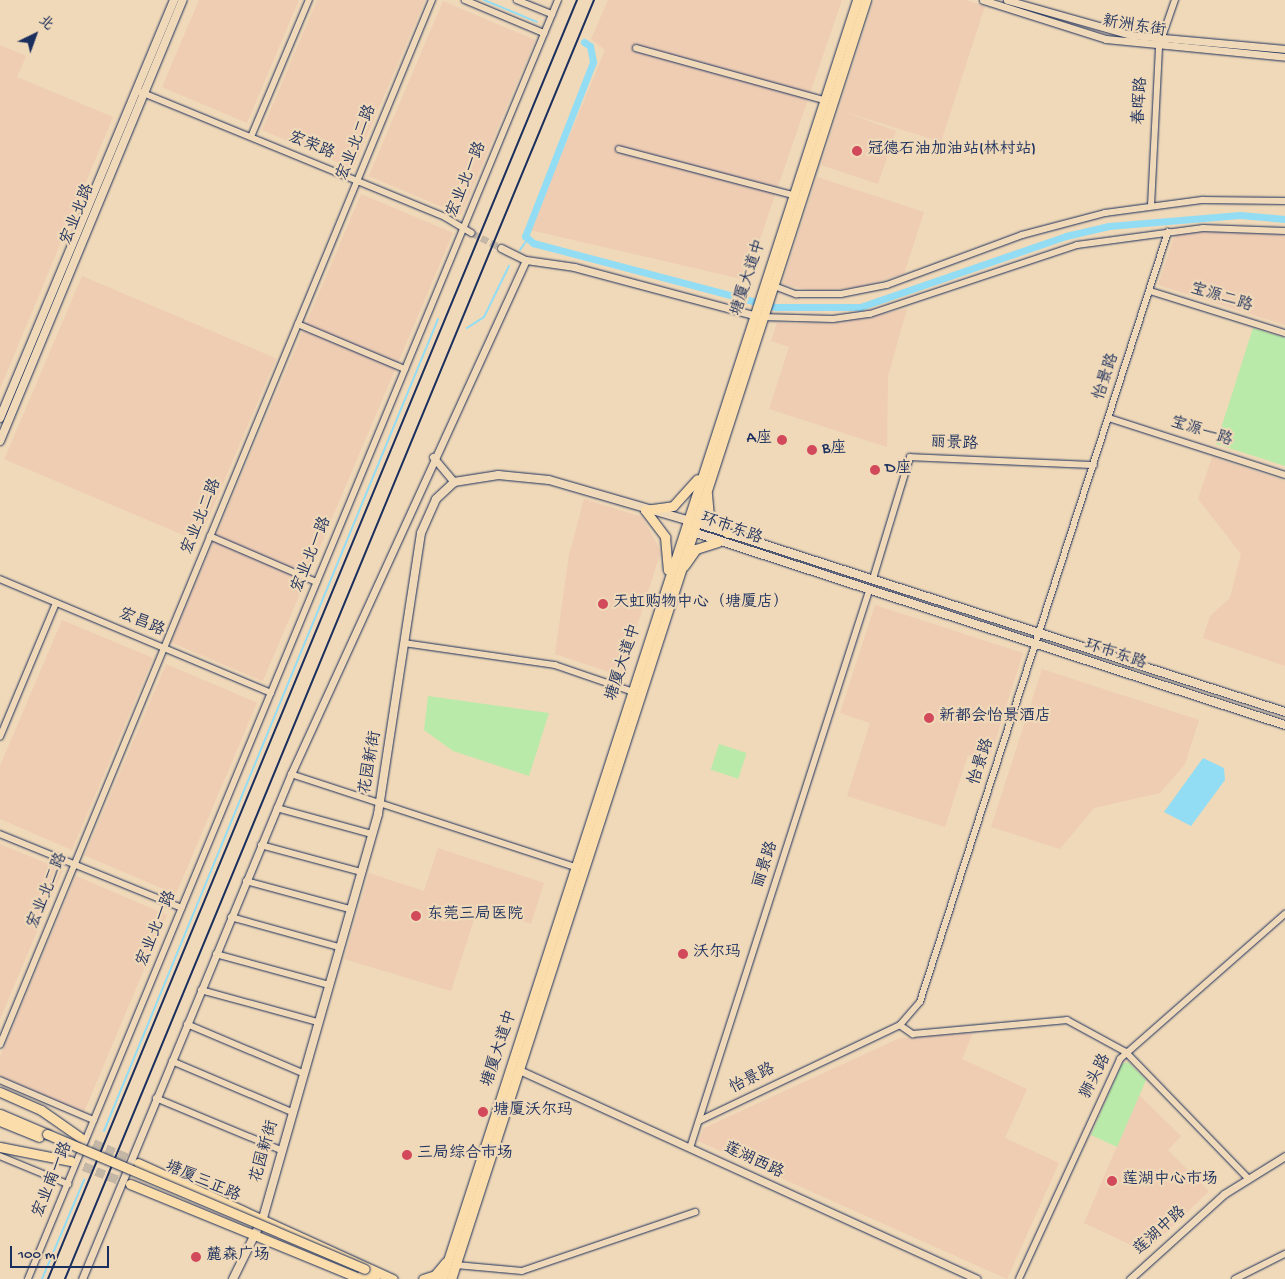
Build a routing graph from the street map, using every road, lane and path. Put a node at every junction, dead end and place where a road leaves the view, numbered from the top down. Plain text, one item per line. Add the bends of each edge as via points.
1 (174, 0) edge
2 (183, 0) edge
3 (309, 0) edge
4 (432, 0) edge
5 (465, 0) edge
6 (517, 0) edge
7 (558, 0) edge
8 (857, 0) edge
9 (866, 0) edge
10 (984, 0) edge
11 (1007, 0) edge
12 (1175, 0) edge
13 (552, 14) junction
14 (544, 32) junction
15 (1160, 42) junction
16 (636, 48) dead end
17 (1285, 49) edge
18 (1285, 56) edge
19 (136, 90) junction
20 (144, 94) junction
21 (824, 100) junction
22 (251, 137) junction
23 (619, 149) dead end
24 (357, 181) junction
25 (793, 195) junction
26 (1285, 202) edge
27 (1151, 206) junction
28 (463, 228) junction
29 (1285, 231) edge
30 (1168, 232) junction
31 (472, 233) tunnel mouth
32 (501, 248) tunnel mouth
33 (526, 260) junction
34 (768, 288) junction
35 (1150, 291) junction
36 (758, 313) junction
37 (298, 324) junction
38 (1285, 333) edge
39 (405, 369) junction
40 (0, 418) edge
41 (1109, 418) junction
42 (0, 441) edge
43 (433, 457) junction
44 (1094, 465) junction
45 (705, 475) junction
46 (1285, 475) edge
47 (454, 482) junction
48 (645, 510) junction
49 (690, 522) junction
50 (727, 532) junction
51 (691, 533) junction
52 (210, 536) junction
53 (718, 542) junction
54 (672, 577) junction
55 (0, 579) edge
56 (872, 579) junction
57 (317, 582) junction
58 (869, 591) junction
59 (56, 603) junction
60 (1039, 633) junction
61 (404, 643) junction
62 (1035, 644) junction
63 (164, 648) junction
64 (631, 691) junction
65 (271, 694) junction
66 (1285, 712) edge
67 (1285, 725) edge
68 (0, 738) edge
69 (291, 774) junction
70 (380, 803) junction
71 (277, 808) junction
72 (0, 834) edge
73 (372, 834) junction
74 (261, 845) junction
75 (75, 864) junction
76 (575, 867) junction
77 (361, 872) junction
78 (246, 881) junction
79 (182, 908) junction
80 (350, 909) junction
81 (1285, 914) edge
82 (231, 918) junction
83 (340, 947) junction
84 (216, 954) junction
85 (329, 984) junction
86 (201, 990) junction
87 (318, 1022) junction
88 (187, 1024) junction
89 (900, 1025) junction
90 (0, 1045) edge
91 (1126, 1052) junction
92 (172, 1061) junction
93 (519, 1070) junction
94 (303, 1073) junction
95 (0, 1080) edge
96 (0, 1092) edge
97 (156, 1098) junction
98 (292, 1112) junction
99 (0, 1114) edge
100 (94, 1120) junction
101 (0, 1121) edge
102 (699, 1121) junction
103 (46, 1137) junction
104 (81, 1138) tunnel mouth
105 (0, 1147) edge
106 (690, 1148) junction
107 (281, 1150) junction
108 (0, 1156) edge
109 (1285, 1156) edge
110 (71, 1161) tunnel mouth
111 (138, 1162) tunnel mouth
112 (1248, 1178) junction
113 (68, 1184) junction
114 (130, 1184) tunnel mouth
115 (695, 1212) dead end
116 (263, 1218) junction
117 (255, 1235) junction
118 (451, 1253) junction
119 (1285, 1254) edge
120 (456, 1265) junction
121 (363, 1274) edge
122 (28, 1279) edge
123 (82, 1279) edge
124 (233, 1279) edge
125 (375, 1279) edge
126 (393, 1279) edge
127 (423, 1279) edge
128 (442, 1279) edge
129 (451, 1279) edge
130 (977, 1279) edge
131 (1019, 1279) edge
132 (1130, 1279) edge
133 (1235, 1279) edge

1 - 19 main road, 宏业北路
2 - 20 main road, 宏业北路
3 - 22 street
4 - 24 street, 宏业北二路
5 - 14 street
6 - 13 street
7 - 13 street, 宏业北一路
8 - 21 main road, 塘厦大道中
9 - 34 main road, 塘厦大道中
10 - 15 street, 新洲东街 via 1082,33
11 - 15 street, 新洲东街 via 1084,25
12 - 15 street, 春晖路
13 - 14 street, 宏业北一路
14 - 28 street, 宏业北一路
15 - 17 street, 新洲东街
15 - 18 street, 新洲东街
15 - 27 street, 春晖路
16 - 21 street
19 - 20 street, 宏荣路
19 - 40 main road, 宏业北路
20 - 22 street, 宏荣路
20 - 42 main road, 宏业北路
21 - 25 main road, 塘厦大道中
22 - 24 street, 宏荣路
23 - 25 street
24 - 28 street, 宏荣路
24 - 37 street, 宏业北二路
25 - 34 main road, 塘厦大道中
26 - 27 street via 1220,200
27 - 34 street via 1071,220 866,290 817,296
28 - 31 street, 宏荣路
28 - 39 street, 宏业北一路
29 - 30 street via 1229,226
30 - 35 street, 怡景路
30 - 36 street via 1077,245 870,314 824,320
32 - 33 street
33 - 36 street via 574,267
33 - 43 street
34 - 36 main road, 塘厦大道中
35 - 38 street, 宝源二路
35 - 41 street, 怡景路
36 - 45 main road, 塘厦大道中
37 - 39 street
37 - 52 street, 宏业北二路
39 - 57 street, 宏业北一路
41 - 44 street, 怡景路
41 - 46 street, 宝源一路
43 - 47 street
43 - 69 street
44 - 56 street, 丽景路 via 910,457
44 - 60 street, 怡景路
45 - 48 main road via 678,503
45 - 49 main road, 塘厦大道中
45 - 50 main road via 708,512
47 - 48 main road via 498,475 549,480
47 - 61 main road, 花园新街 via 426,515
48 - 49 main road
48 - 54 main road via 665,537
49 - 50 main road, 环市东路
49 - 51 main road, 塘厦大道中
49 - 54 main road, 塘厦大道中
50 - 56 main road, 环市东路
51 - 53 main road, 环市东路
51 - 54 main road, 塘厦大道中
52 - 57 street
52 - 63 street, 宏业北二路
53 - 54 main road via 692,552
53 - 58 main road, 环市东路
54 - 64 main road, 塘厦大道中
54 - 93 main road, 塘厦大道中
55 - 59 street, 宏昌路
56 - 60 main road, 环市东路
57 - 65 street, 宏业北一路
58 - 62 main road, 环市东路
58 - 102 street, 丽景路
59 - 63 street, 宏昌路
59 - 68 street
60 - 62 street, 怡景路
60 - 66 main road, 环市东路
61 - 64 street via 555,665
61 - 70 main road, 花园新街
62 - 67 main road, 环市东路
62 - 89 street, 怡景路 via 920,1002
63 - 65 street, 宏昌路
63 - 75 street, 宏业北二路
64 - 76 main road, 塘厦大道中
65 - 79 street, 宏业北一路
69 - 70 street
69 - 71 street
70 - 73 main road, 花园新街
70 - 76 street
71 - 73 street
71 - 74 street
72 - 75 street
73 - 77 main road, 花园新街
74 - 77 street
74 - 78 street
75 - 79 street
75 - 90 street, 宏业北二路
76 - 118 main road, 塘厦大道中
77 - 80 main road, 花园新街
78 - 80 street
78 - 82 street
79 - 100 street, 宏业北一路
80 - 83 main road, 花园新街
81 - 91 street, 狮头路
82 - 83 street
82 - 84 street
83 - 85 main road, 花园新街
84 - 85 street
84 - 86 street
85 - 87 main road, 花园新街
86 - 87 street
86 - 88 street
87 - 94 main road, 花园新街
88 - 92 street
88 - 94 street
89 - 91 street via 913,1034 1067,1020
89 - 102 street, 怡景路
91 - 112 street
91 - 131 street, 狮头路
92 - 97 street
92 - 98 street
93 - 106 street, 莲湖西路
93 - 120 main road, 塘厦大道中
94 - 98 main road, 花园新街
95 - 100 street
96 - 104 main road via 41,1110
97 - 107 street
97 - 123 street
98 - 107 main road, 花园新街
99 - 103 main road, 塘厦三正路
100 - 113 street, 宏业南一路
101 - 103 main road, 塘厦三正路
102 - 106 street, 丽景路
103 - 121 main road, 塘厦三正路, bridge
105 - 110 main road
106 - 130 street, 莲湖西路
107 - 116 main road, 花园新街
108 - 113 street
109 - 112 street, 莲湖中路
111 - 116 main road
112 - 132 street, 莲湖中路 via 1224,1194
113 - 122 street, 宏业南一路
114 - 117 main road
115 - 120 street via 522,1271
116 - 117 main road, 花园新街
116 - 126 main road
117 - 121 main road
117 - 124 main road, 花园新街
118 - 127 main road via 435,1274
118 - 128 main road, 塘厦大道中
119 - 133 street
120 - 129 main road, 塘厦大道中
121 - 125 main road, 塘厦三正路
121 - 126 main road, 塘厦三正路

